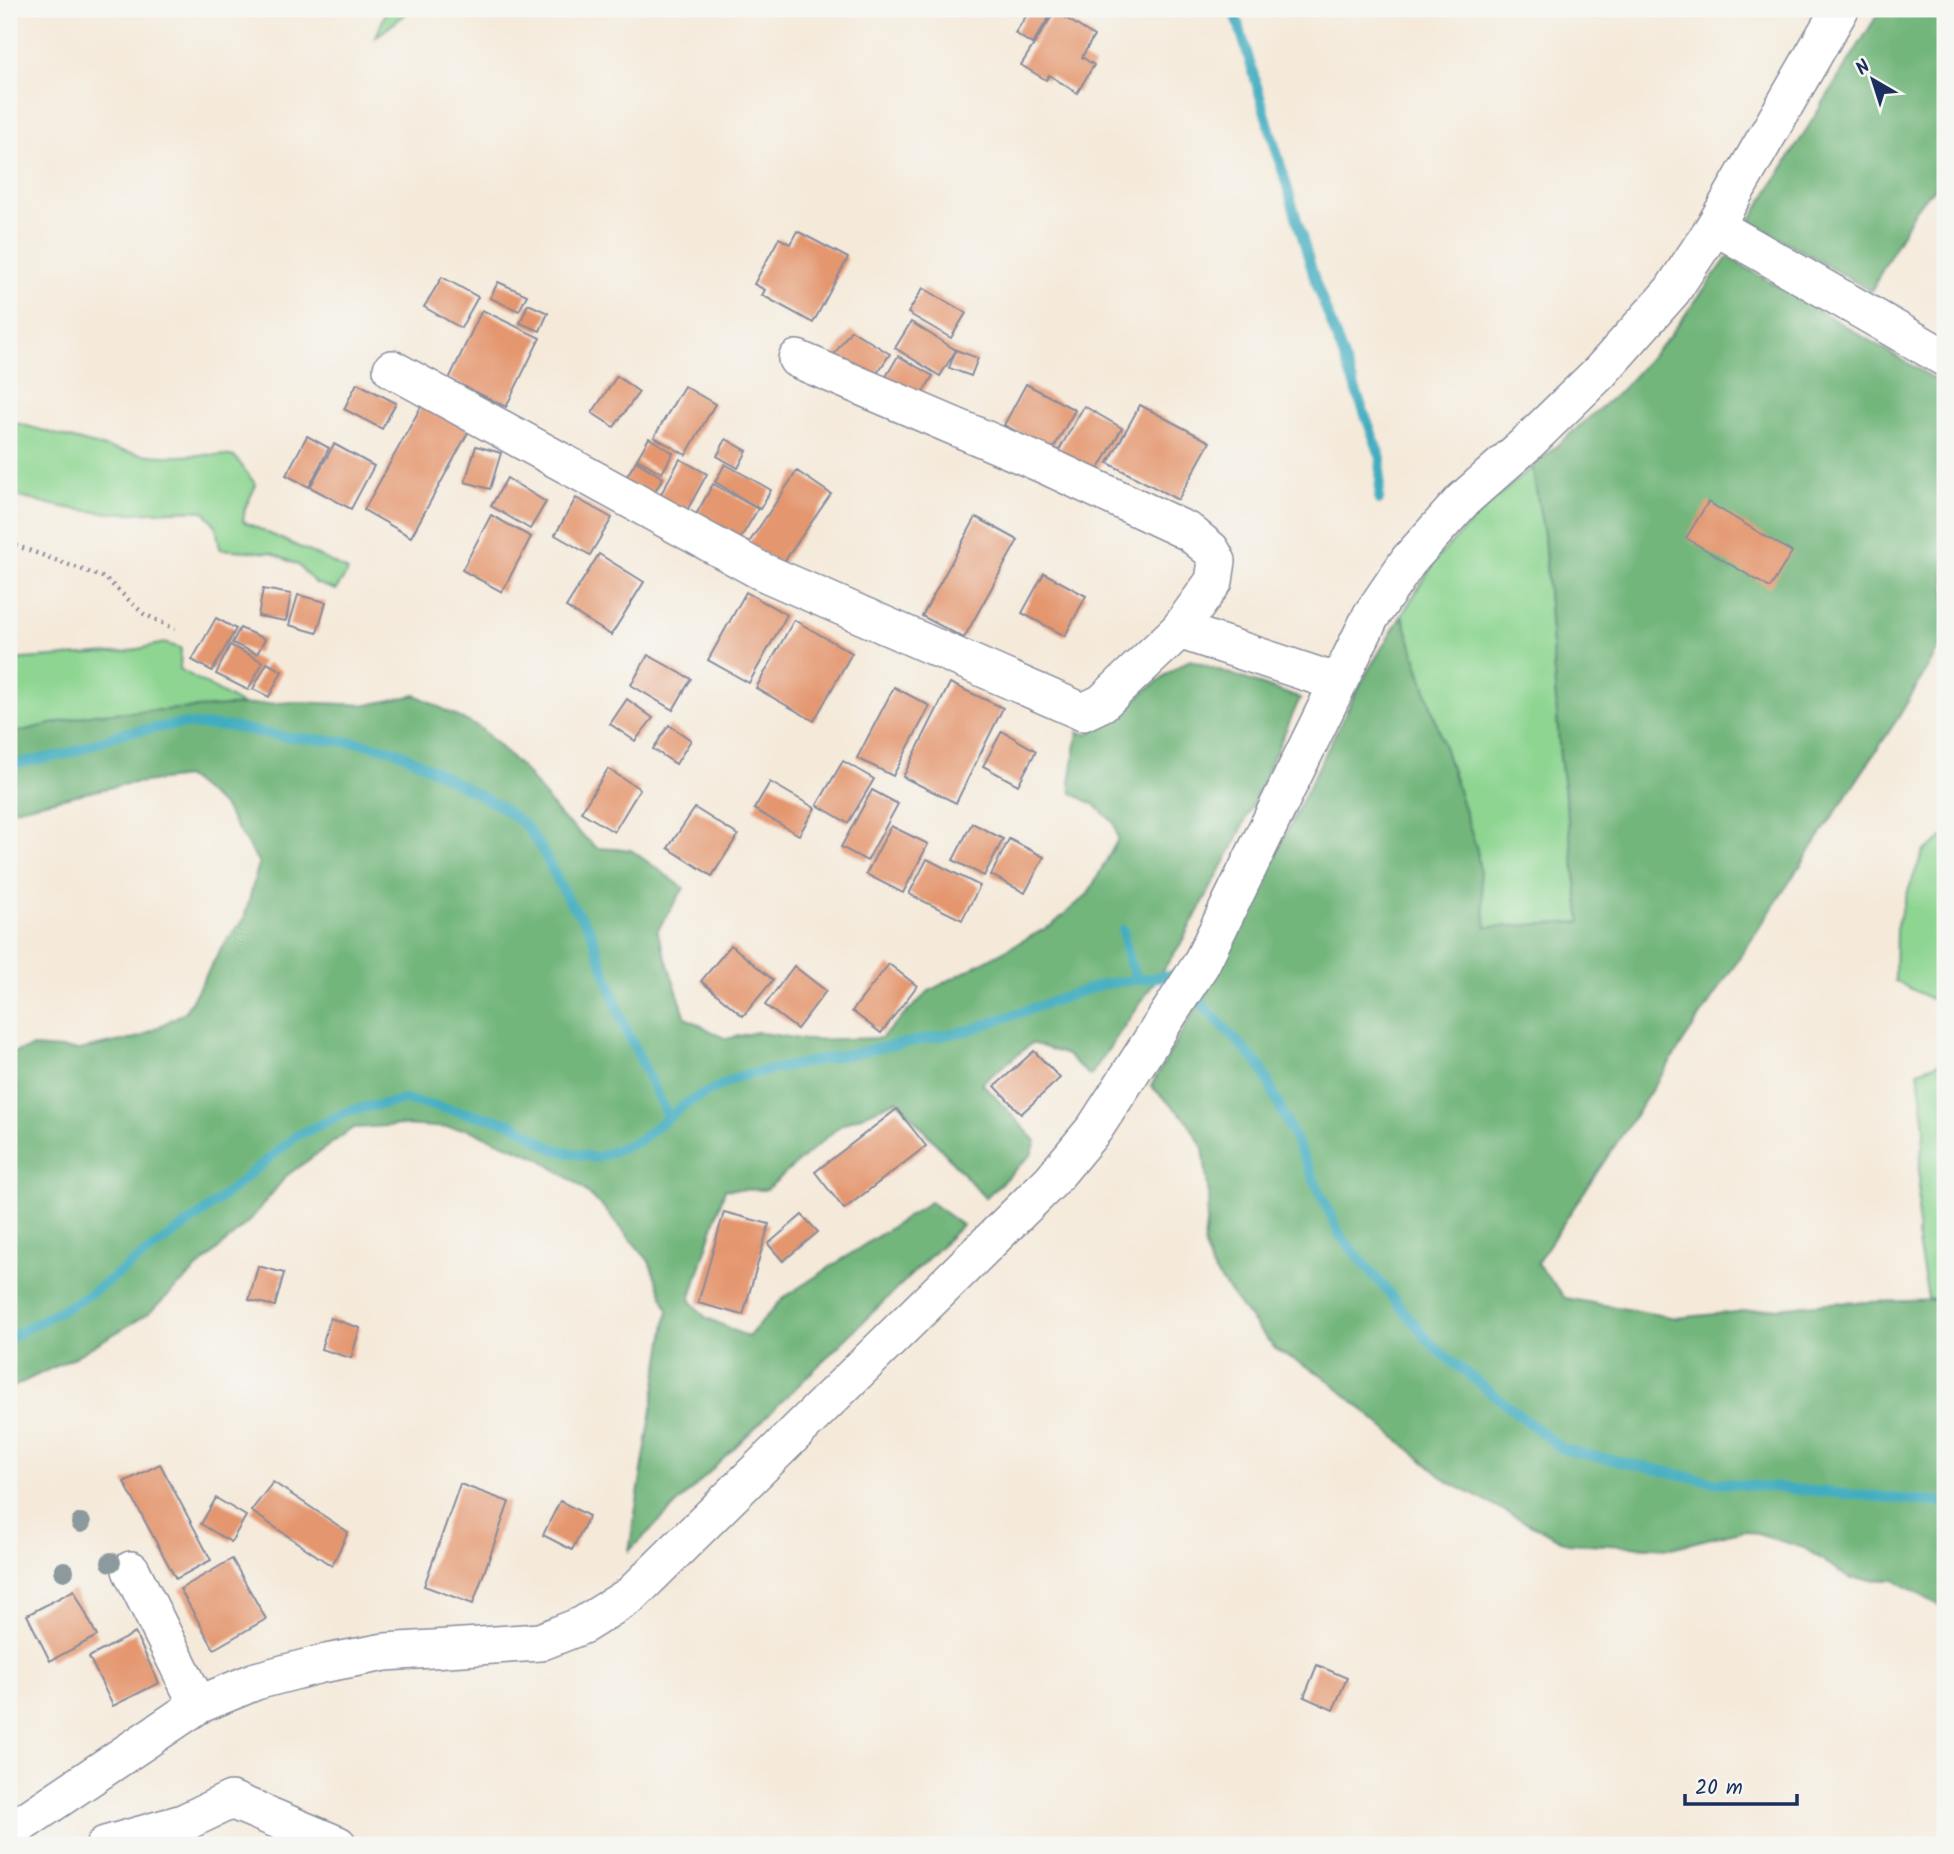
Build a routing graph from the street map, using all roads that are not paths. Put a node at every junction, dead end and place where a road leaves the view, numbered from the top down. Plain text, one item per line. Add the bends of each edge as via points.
1 (1840, 9) edge
2 (1715, 226) junction
3 (1945, 358) edge
4 (797, 359) dead end
5 (392, 369) dead end
6 (1179, 630) junction
7 (1336, 682) junction
8 (131, 1570) dead end
9 (198, 1705) junction
10 (9, 1832) edge
11 (9, 1840) edge
12 (24, 1845) edge
13 (105, 1845) edge
14 (338, 1845) edge

1 - 2 street
2 - 3 street
2 - 7 street via 1672,290 1600,372 1463,500 1409,560 1371,615
4 - 6 street via 1189,532 1217,561 1214,582
5 - 6 street via 761,571 1083,712 1101,703
6 - 7 street
7 - 9 street via 1201,964 1095,1128 1051,1181 631,1595 583,1625 540,1642 385,1651 256,1681
8 - 9 street
9 - 10 street
11 - 12 street
13 - 14 street via 183,1823 231,1800

